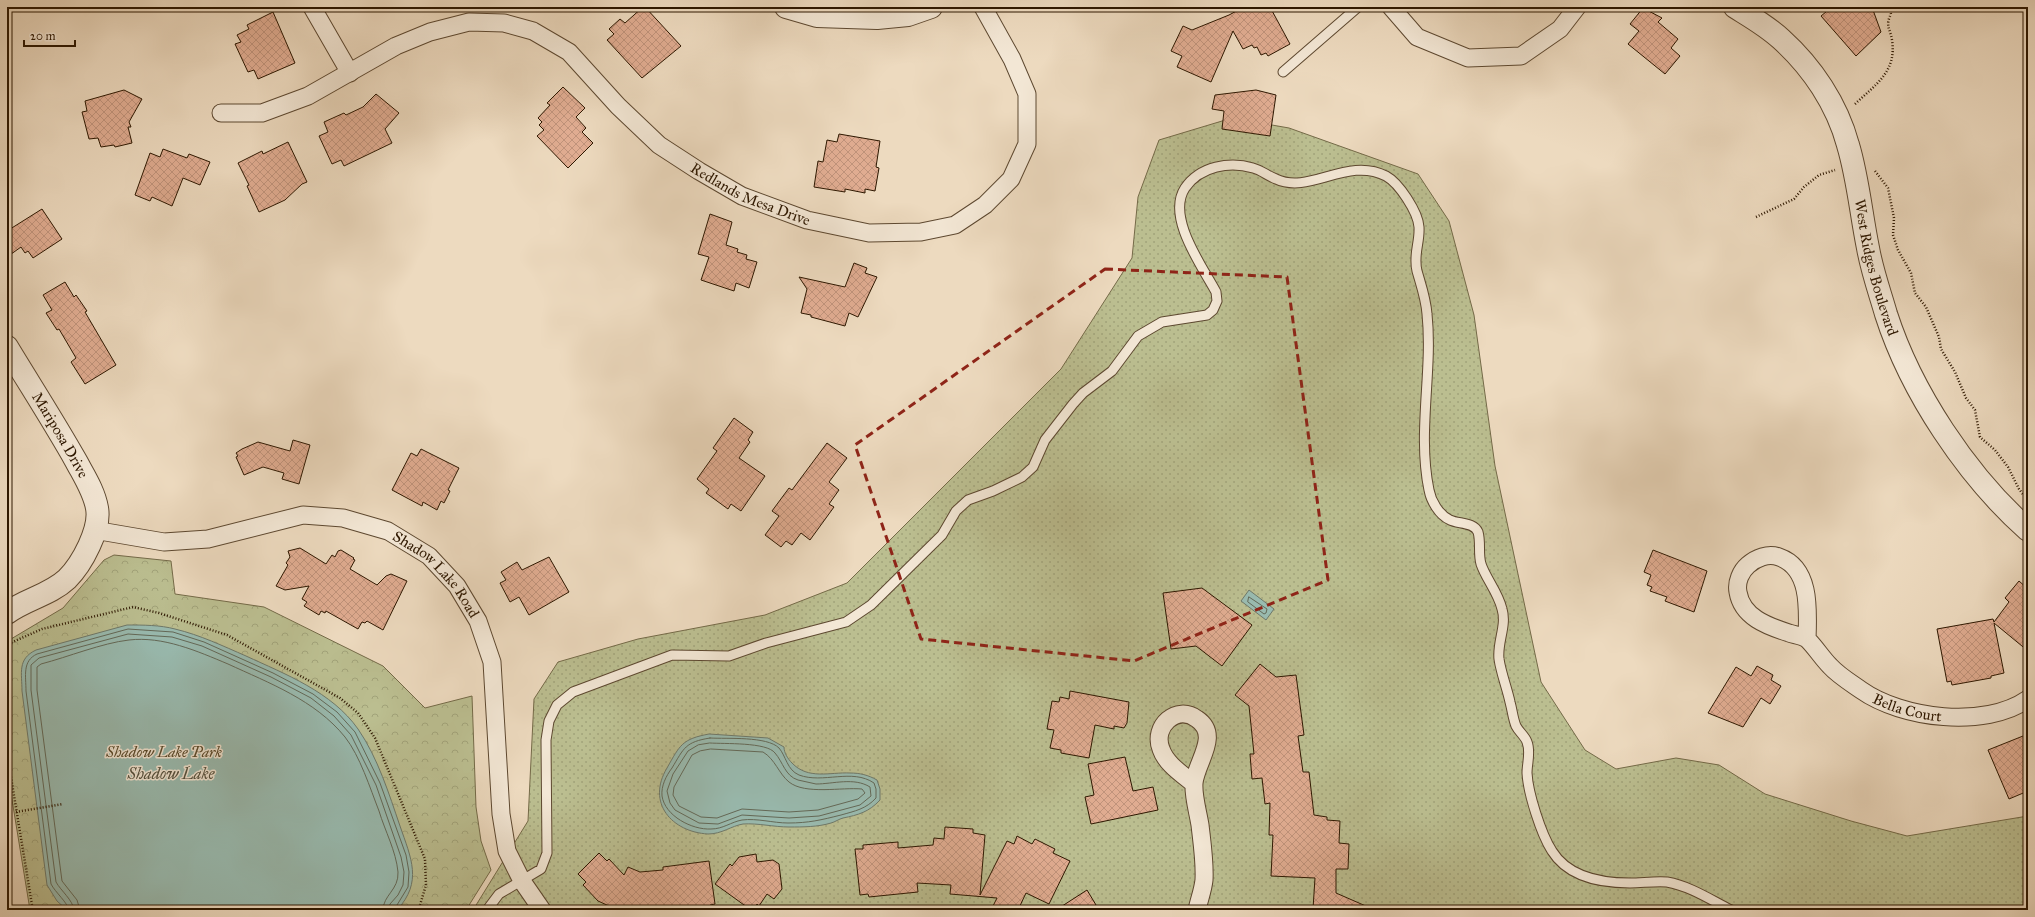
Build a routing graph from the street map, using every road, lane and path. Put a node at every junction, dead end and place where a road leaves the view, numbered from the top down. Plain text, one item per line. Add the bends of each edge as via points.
1 (312, 7) edge
2 (786, 7) edge
3 (931, 7) edge
4 (983, 7) edge
5 (1358, 7) edge
6 (1391, 7) edge
7 (1577, 7) edge
8 (1735, 7) edge
9 (1889, 7) edge
10 (876, 12) edge
11 (1283, 72) dead end
12 (350, 74) junction
13 (1855, 104) dead end
14 (221, 113) dead end
15 (1852, 165) junction
16 (1875, 171) dead end
17 (1756, 217) dead end
18 (7, 347) edge
19 (2028, 501) edge
20 (94, 530) junction
21 (2028, 530) edge
22 (7, 613) edge
23 (1807, 639) junction
24 (7, 646) edge
25 (2028, 699) edge
26 (7, 753) edge
27 (1194, 784) dead end
28 (63, 804) dead end
29 (16, 812) junction
30 (522, 881) junction
31 (34, 910) edge
32 (416, 910) edge
33 (487, 910) edge
34 (542, 910) edge
35 (1197, 910) edge
36 (1731, 910) edge

1 - 12 street
2 - 10 street via 817,16
3 - 10 street via 908,15
4 - 12 street, Redlands Mesa Drive via 1012,59 1027,94 1027,144 1011,179 985,205 955,225 921,232 869,233 807,220 742,196 659,145 618,106 569,52 533,31 504,22 469,22 430,32 396,46
5 - 11 lane
6 - 7 street via 1417,37 1468,58 1521,56 1560,29
8 - 15 street, West Ridges Boulevard via 1780,38 1815,77 1839,120
9 - 13 path via 1891,14 1887,23 1892,41 1888,73
12 - 14 street, Redlands Mesa Drive via 308,96 262,113
15 - 17 path via 1819,175 1794,199
15 - 21 street, West Ridges Boulevard via 1868,251 1896,341 1912,375 1960,454
16 - 19 path via 1888,188 1894,218 1893,235 1911,273 1914,292 1926,307 1941,349 1955,372 1966,398 1975,410 1980,437 1995,450 2008,467 2018,489
18 - 20 street, Mariposa Drive via 92,491 97,509
20 - 22 street, Mariposa Drive via 81,563 67,579 52,590
20 - 30 street, Shadow Lake Road via 164,542 208,539 303,515 343,518 388,531 429,556 461,592 478,622 492,662 501,814 507,851
23 - 23 street via 1805,588 1796,567 1776,556 1754,560 1742,573 1737,589 1739,600 1745,610 1754,618
23 - 25 street, Bella Court via 1830,666 1862,691 1901,709 1943,718 1986,715 2022,704
24 - 32 path via 42,629 133,607 227,635 340,698 358,712 375,738 425,858 426,884
26 - 29 path
27 - 35 street via 1203,851 1204,881
28 - 29 path
29 - 31 path
30 - 33 lane via 499,894
30 - 34 street, Shadow Lake Road
30 - 36 lane via 541,869 547,853 546,740 549,721 558,705 574,692 672,655 730,656 766,643 846,622 871,605 942,535 956,511 968,500 1022,477 1033,467 1045,440 1073,404 1112,371 1138,336 1162,322 1207,315 1213,310 1217,301 1216,292 1188,241 1181,223 1180,209 1183,191 1196,176 1217,167 1234,164 1256,168 1290,184 1357,168 1387,176 1416,212 1420,231 1414,256 1428,315 1425,451 1429,492 1437,508 1448,519 1472,526 1478,531 1481,564 1503,611 1504,623 1499,658 1516,726 1527,741 1527,775 1542,831 1553,853 1578,874 1596,880 1624,883 1672,883 1684,886

